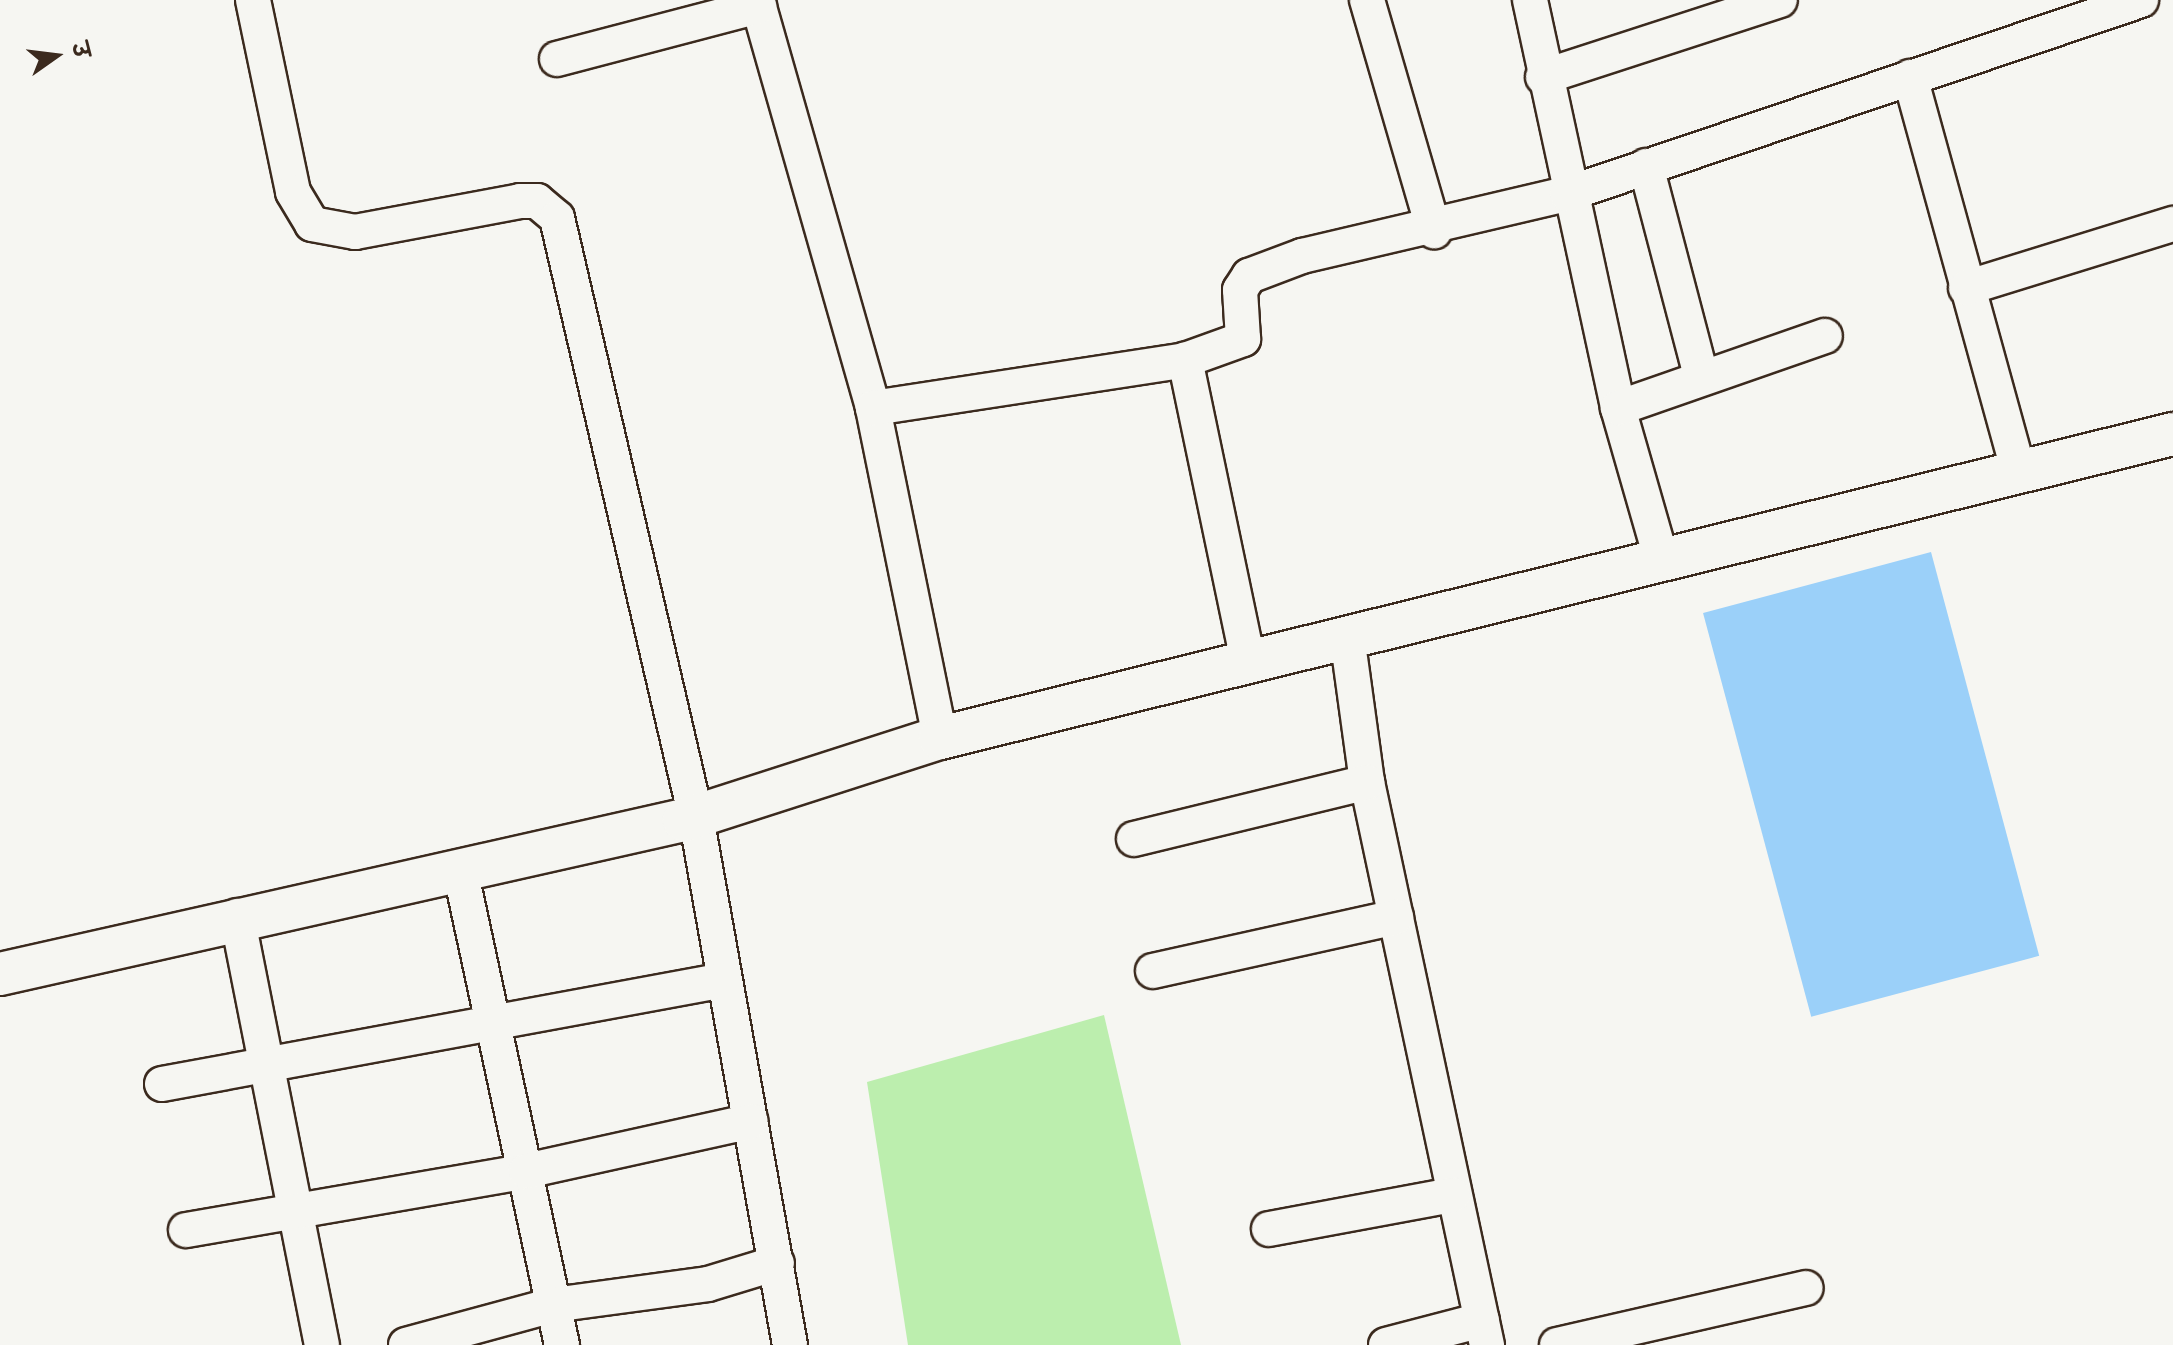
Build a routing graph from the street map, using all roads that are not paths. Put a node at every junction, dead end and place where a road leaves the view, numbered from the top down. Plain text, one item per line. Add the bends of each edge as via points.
1 (253, 0) edge
2 (1367, 0) edge
3 (1530, 0) edge
4 (1780, 0) edge
5 (2141, 0) edge
6 (758, 3) edge
7 (557, 59) dead end
8 (1543, 77) junction
9 (1910, 77) junction
10 (1646, 166) junction
11 (1567, 194) junction
12 (2173, 224) edge
13 (1434, 231) junction
14 (1966, 288) junction
15 (1825, 336) dead end
16 (1185, 360) junction
17 (1701, 375) junction
18 (873, 408) junction
19 (1618, 408) junction
20 (2173, 434) edge
21 (2018, 469) junction
22 (1662, 561) junction
23 (1347, 636) junction
24 (1248, 661) junction
25 (940, 738) junction
26 (1367, 782) junction
27 (696, 817) junction
28 (1134, 839) dead end
29 (461, 874) junction
30 (237, 916) junction
31 (1396, 917) junction
32 (1153, 971) dead end
33 (0, 974) edge
34 (724, 980) junction
35 (493, 1023) junction
36 (269, 1069) junction
37 (162, 1084) dead end
38 (751, 1121) junction
39 (526, 1171) junction
40 (1453, 1195) junction
41 (296, 1208) junction
42 (1269, 1229) dead end
43 (186, 1230) dead end
44 (777, 1263) junction
45 (1806, 1288) dead end
46 (553, 1305) junction
47 (1485, 1333) edge
48 (322, 1345) edge
49 (406, 1345) edge
50 (562, 1345) edge
51 (790, 1345) edge
52 (1386, 1345) edge
53 (1557, 1345) edge

1 - 27 street via 293,192 312,224 355,232 520,201 537,201 557,218
2 - 13 street
3 - 8 street
4 - 8 street
5 - 9 street
6 - 7 street
6 - 18 street
8 - 11 street
9 - 10 street
9 - 14 street
10 - 11 street
10 - 17 street
11 - 13 street
11 - 19 street
12 - 14 street
13 - 16 street via 1302,256 1249,276 1240,290 1243,339
14 - 21 street
15 - 17 street
16 - 18 street
16 - 24 street
17 - 19 street
18 - 25 street
19 - 22 street
20 - 21 street
21 - 22 street
22 - 23 street
23 - 24 street
23 - 26 street
24 - 25 street
25 - 27 street
26 - 28 street
26 - 31 street
27 - 29 street
27 - 34 street
29 - 30 street
29 - 35 street
30 - 33 street
30 - 36 street
31 - 32 street
31 - 40 street
34 - 35 street
34 - 38 street
35 - 36 street
35 - 39 street
36 - 37 street
36 - 41 street
38 - 39 street
38 - 44 street
39 - 41 street
39 - 46 street
40 - 42 street
40 - 47 street
41 - 43 street
41 - 48 street
44 - 46 street via 708,1284
44 - 51 street
45 - 53 street
46 - 49 street
46 - 50 street
47 - 52 street

